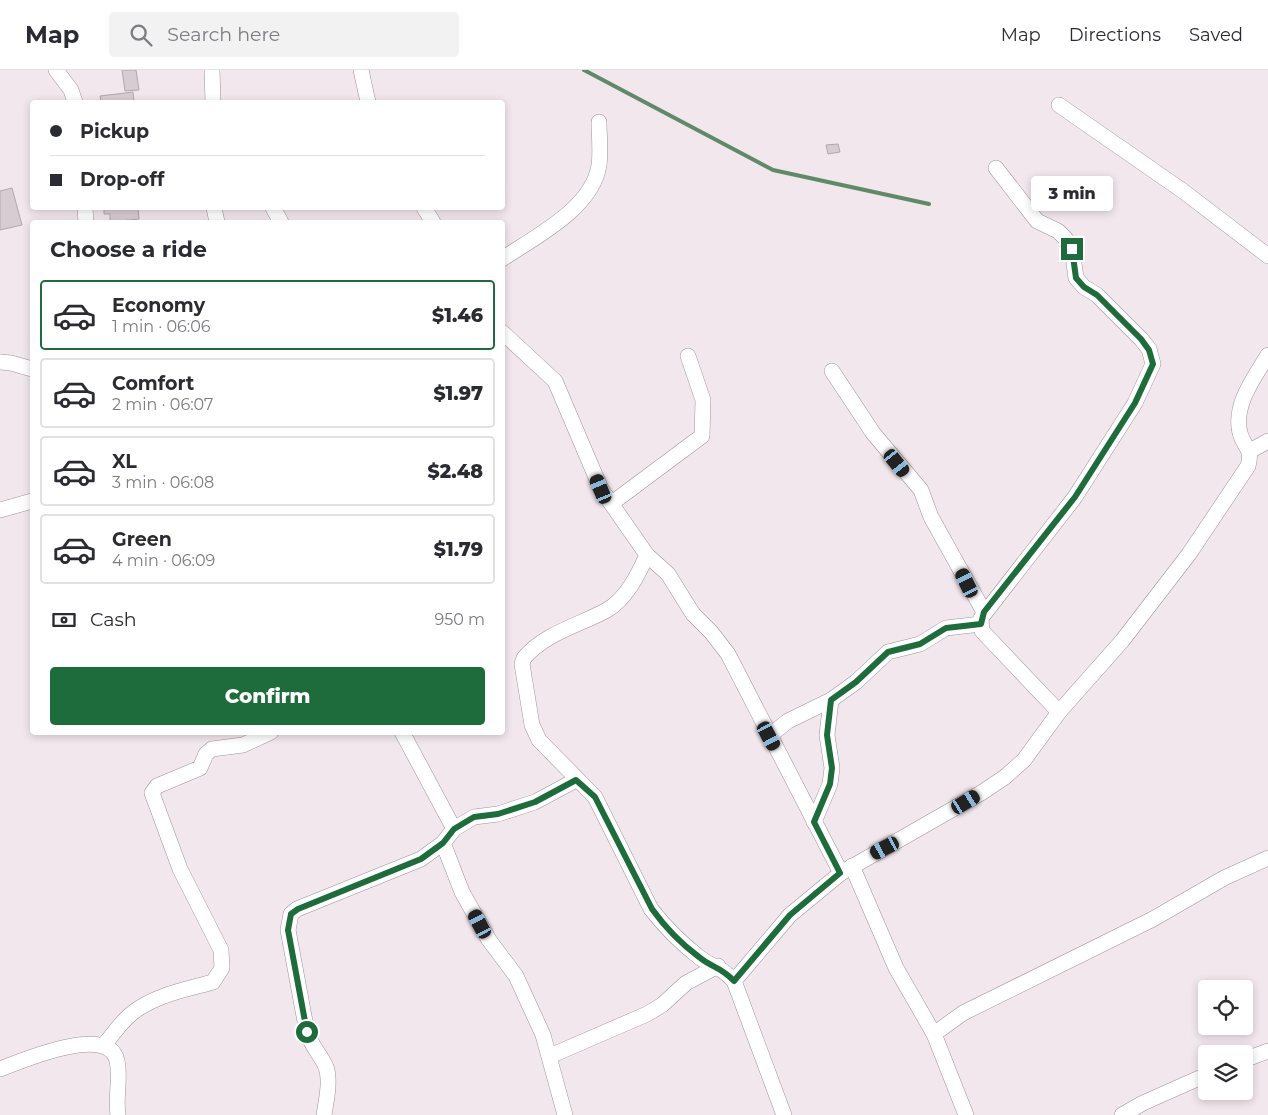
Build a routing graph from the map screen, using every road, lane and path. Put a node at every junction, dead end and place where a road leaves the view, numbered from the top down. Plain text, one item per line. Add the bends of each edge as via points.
1 (56, 70) edge
2 (212, 70) edge
3 (361, 70) edge
4 (74, 100) edge
5 (213, 100) edge
6 (368, 100) edge
7 (1059, 105) dead end
8 (599, 122) dead end
9 (996, 168) dead end
10 (1268, 256) edge
11 (505, 257) edge
12 (505, 335) edge
13 (1268, 355) edge
14 (688, 356) dead end
15 (0, 362) edge
16 (30, 368) edge
17 (832, 371) dead end
18 (1268, 440) edge
19 (1250, 451) junction
20 (30, 502) edge
21 (612, 503) junction
22 (0, 510) edge
23 (647, 555) junction
24 (982, 618) junction
25 (831, 700) junction
26 (1059, 712) junction
27 (265, 735) edge
28 (404, 735) edge
29 (769, 736) junction
30 (576, 780) junction
31 (814, 822) junction
32 (454, 829) junction
33 (443, 843) junction
34 (1268, 858) edge
35 (846, 870) junction
36 (718, 966) junction
37 (734, 981) junction
38 (934, 1034) junction
39 (103, 1046) junction
40 (1268, 1051) edge
41 (550, 1056) junction
42 (1253, 1057) edge
43 (0, 1069) edge
44 (1198, 1079) edge
45 (118, 1115) edge
46 (324, 1115) edge
47 (565, 1115) edge
48 (784, 1115) edge
49 (966, 1115) edge
50 (1122, 1115) edge

1 - 4 street
2 - 5 street
3 - 6 street
7 - 10 street via 1183,191
8 - 11 street via 599,166 585,197 572,211
9 - 24 street via 1037,221 1058,231 1066,239 1072,249 1076,278 1141,339 1153,364 1135,403 1075,497
12 - 21 street via 555,381 601,489
13 - 19 street via 1240,407 1240,434
14 - 21 street via 703,400 702,436
15 - 16 street
17 - 24 street via 873,433 921,490 931,517
18 - 19 street
19 - 26 street via 1248,466 1189,554 1122,641
20 - 22 street
21 - 23 street
23 - 29 street via 668,574 693,614 728,654
23 - 30 street via 636,578 614,604 560,632 524,658 522,664 532,725 543,745
24 - 25 street via 946,628 920,644 888,652
24 - 26 street via 982,631
25 - 29 street via 788,721
25 - 31 street via 827,735 832,768 830,784
26 - 35 street via 1024,760 1006,777 936,821
27 - 39 street via 243,745 212,749 200,768 157,786 152,793 180,870 221,950 222,968 213,982 168,994 144,1005
28 - 32 street
29 - 31 street
30 - 32 street via 535,802 498,814 474,817
30 - 36 street via 595,797 660,921 700,958
31 - 35 street
32 - 33 street
33 - 41 street via 462,892 489,940 516,976
33 - 46 street via 421,859 291,914 288,930 307,1032 327,1073
34 - 38 street via 963,1013
35 - 37 street via 790,915
35 - 38 street
36 - 37 street
36 - 41 street via 686,984 647,1014
37 - 48 street
38 - 49 street
39 - 43 street via 90,1044 46,1051
39 - 45 street via 117,1060
40 - 42 street
41 - 47 street
44 - 50 street

